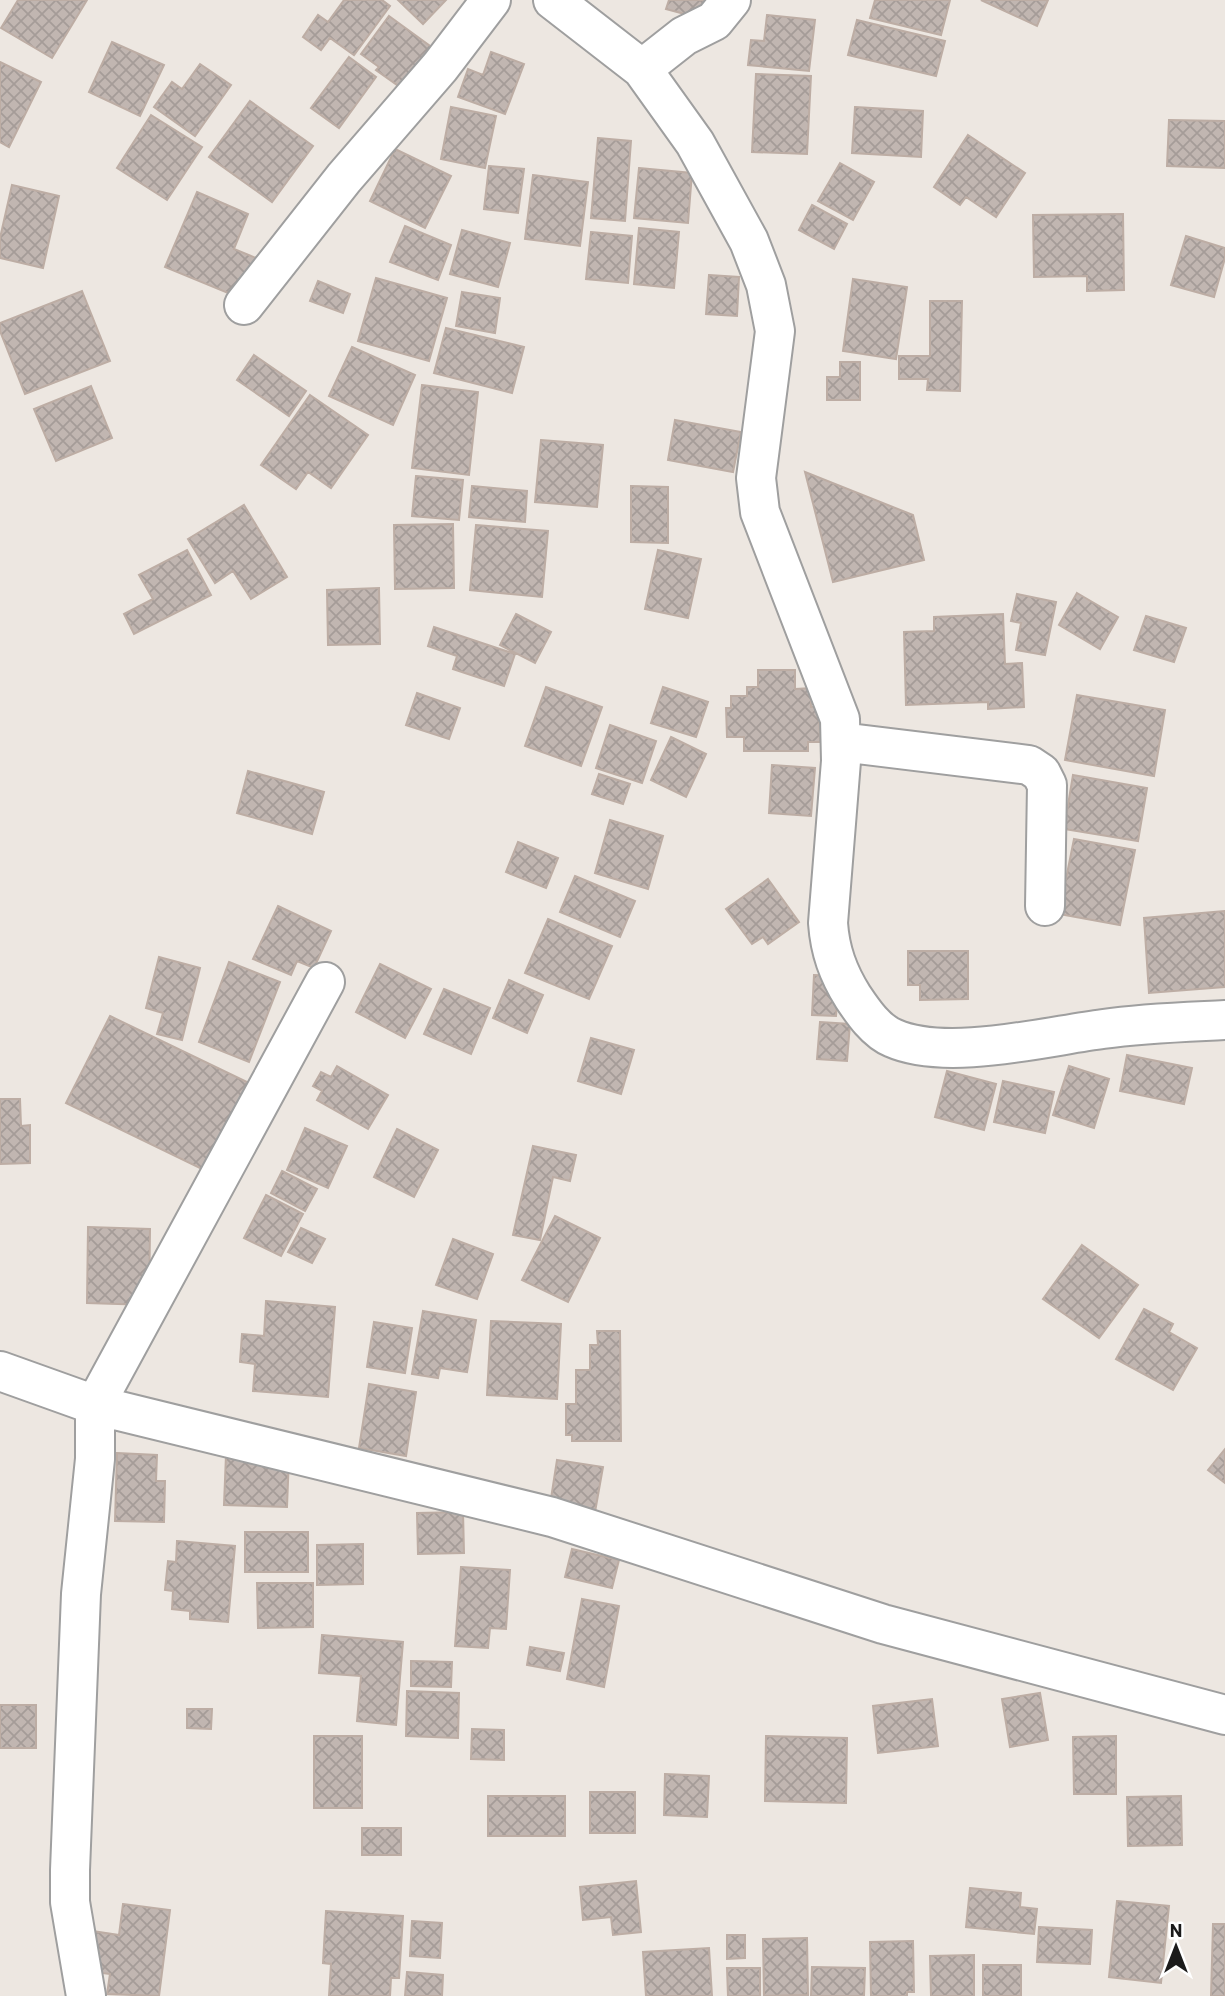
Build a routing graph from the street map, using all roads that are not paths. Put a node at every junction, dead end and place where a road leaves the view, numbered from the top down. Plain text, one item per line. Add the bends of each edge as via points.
1 (491, 0) edge
2 (553, 0) edge
3 (731, 0) edge
4 (642, 69) junction
5 (244, 305) dead end
6 (841, 742) junction
7 (1045, 906) dead end
8 (325, 982) dead end
9 (1225, 1020) edge
10 (0, 1371) edge
11 (95, 1405) junction
12 (1225, 1715) edge
13 (86, 1996) edge

1 - 5 street
2 - 4 street
3 - 4 street via 714,21 684,36
4 - 6 street via 695,143 748,241 766,285 775,331 757,478 760,512 841,719
6 - 7 street via 1029,765 1041,773 1047,785
6 - 9 street via 829,939 834,962 865,1016 892,1038 952,1048 1027,1043 1163,1022
8 - 11 street
10 - 11 street
11 - 12 street via 552,1517 883,1624
11 - 13 street via 95,1459 81,1594 70,1870 70,1902

